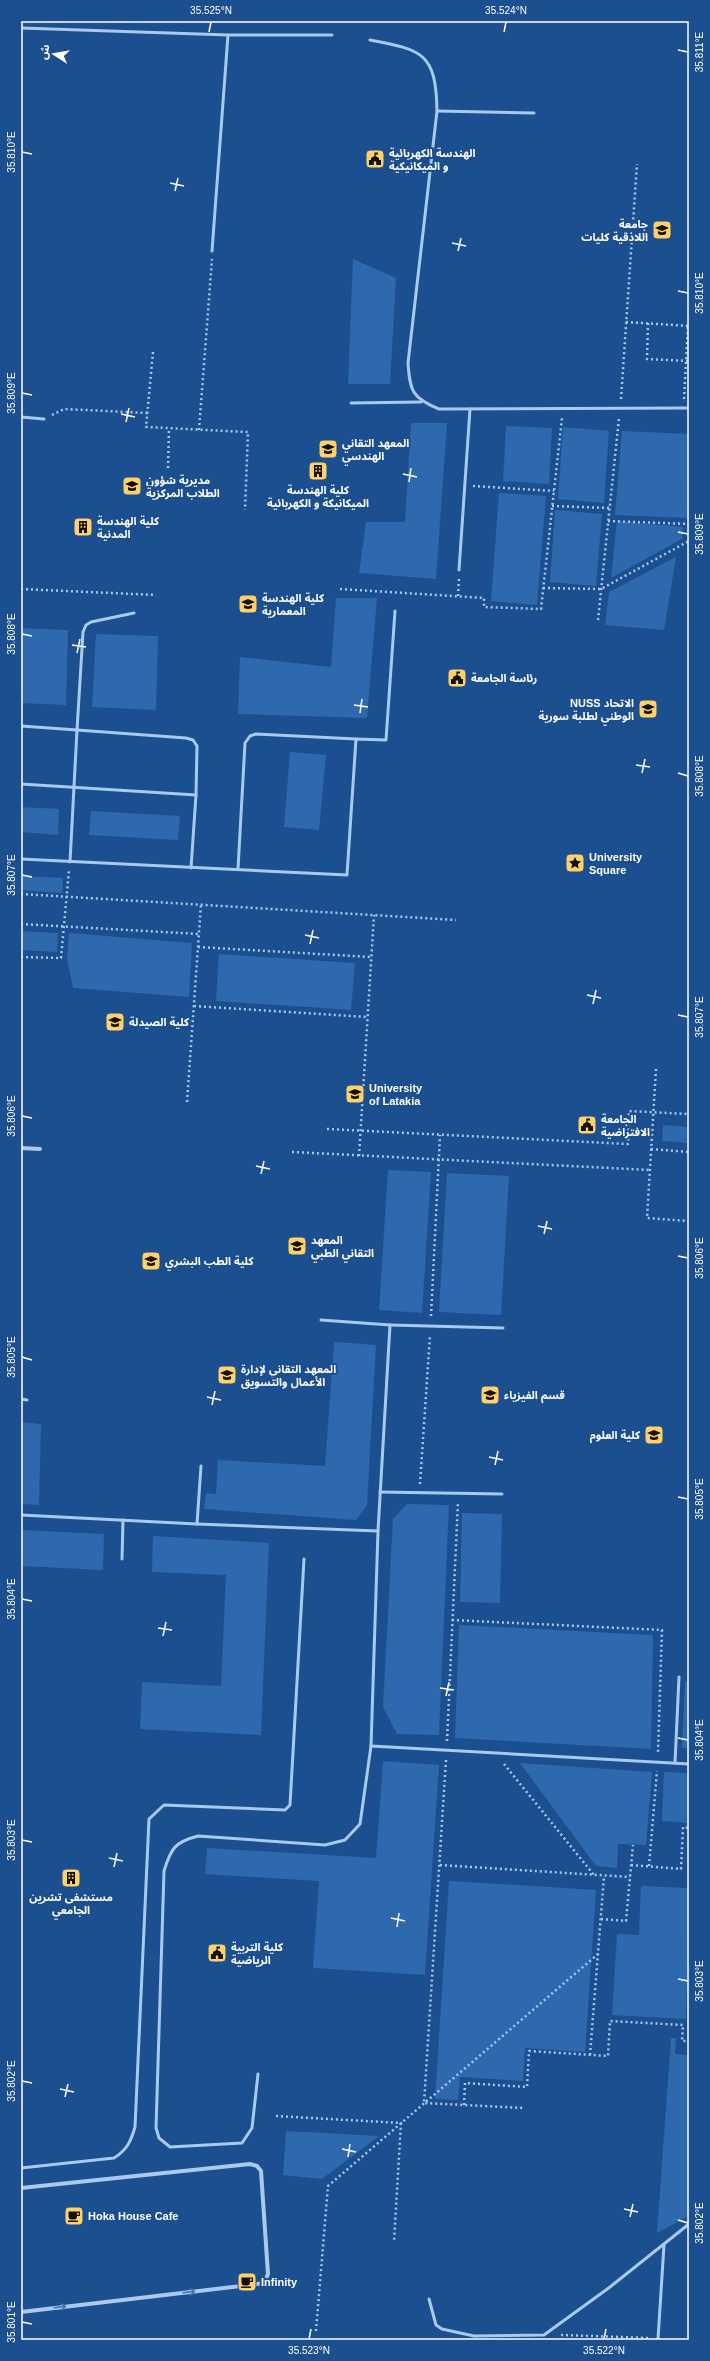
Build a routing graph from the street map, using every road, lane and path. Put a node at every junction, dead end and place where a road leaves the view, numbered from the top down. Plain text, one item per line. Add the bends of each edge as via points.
1 (21, 28) edge
2 (228, 35) junction
3 (332, 35) dead end
4 (370, 40) dead end
5 (437, 111) junction
6 (534, 113) dead end
7 (637, 164) dead end
8 (212, 251) joint
9 (626, 322) junction
10 (648, 323) junction
11 (688, 326) edge
12 (153, 352) dead end
13 (688, 361) edge
14 (422, 402) junction
15 (351, 403) dead end
16 (620, 408) junction
17 (684, 408) junction
18 (689, 408) edge
19 (470, 409) junction
20 (563, 409) junction
21 (148, 413) junction
22 (21, 417) edge
23 (44, 419) joint
24 (169, 428) junction
25 (199, 430) junction
26 (168, 468) dead end
27 (465, 485) junction
28 (554, 491) junction
29 (552, 506) junction
30 (610, 508) junction
31 (244, 510) dead end
32 (608, 521) junction
33 (689, 524) edge
34 (689, 542) edge
35 (459, 570) joint
36 (543, 588) junction
37 (21, 589) edge
38 (340, 589) dead end
39 (601, 589) junction
40 (156, 595) dead end
41 (458, 596) junction
42 (395, 611) dead end
43 (134, 613) dead end
44 (598, 620) dead end
45 (21, 726) edge
46 (77, 730) junction
47 (356, 739) junction
48 (21, 784) edge
49 (73, 788) junction
50 (196, 795) junction
51 (21, 859) edge
52 (70, 862) junction
53 (191, 868) junction
54 (238, 870) junction
55 (21, 894) edge
56 (67, 897) junction
57 (202, 904) junction
58 (374, 915) junction
59 (456, 920) dead end
60 (21, 924) edge
61 (64, 926) junction
62 (199, 934) junction
63 (198, 947) junction
64 (21, 957) edge
65 (371, 957) junction
66 (194, 1006) junction
67 (367, 1017) junction
68 (656, 1069) dead end
69 (187, 1102) dead end
70 (653, 1112) junction
71 (689, 1114) edge
72 (327, 1129) dead end
73 (360, 1131) junction
74 (440, 1135) junction
75 (21, 1148) edge
76 (40, 1149) dead end
77 (651, 1150) junction
78 (292, 1152) dead end
79 (689, 1152) edge
80 (359, 1156) junction
81 (439, 1160) junction
82 (650, 1170) junction
83 (688, 1221) dead end
84 (321, 1320) dead end
85 (390, 1325) junction
86 (430, 1326) junction
87 (503, 1328) dead end
88 (21, 1399) edge
89 (27, 1400) dead end
90 (202, 1466) dead end
91 (380, 1492) junction
92 (420, 1493) junction
93 (458, 1494) junction
94 (502, 1494) dead end
95 (21, 1514) edge
96 (123, 1520) junction
97 (197, 1524) junction
98 (378, 1531) junction
99 (122, 1559) dead end
100 (304, 1559) dead end
101 (452, 1620) junction
102 (678, 1677) dead end
103 (371, 1746) junction
104 (446, 1750) junction
105 (495, 1753) junction
106 (658, 1762) junction
107 (675, 1763) junction
108 (689, 1764) edge
109 (689, 1828) edge
110 (633, 1845) dead end
111 (440, 1865) junction
112 (631, 1865) junction
113 (649, 1866) junction
114 (594, 1876) junction
115 (604, 1876) junction
116 (630, 1877) junction
117 (601, 1919) junction
118 (598, 1954) junction
119 (689, 2041) edge
120 (590, 2054) junction
121 (258, 2074) dead end
122 (424, 2103) junction
123 (464, 2105) junction
124 (523, 2108) dead end
125 (276, 2116) dead end
126 (401, 2123) junction
127 (21, 2168) edge
128 (21, 2188) edge
129 (689, 2224) edge
130 (394, 2242) dead end
131 (664, 2244) junction
132 (429, 2299) dead end
133 (21, 2312) edge
134 (316, 2331) dead end
135 (544, 2335) junction
136 (474, 2338) edge
137 (658, 2339) joint
138 (544, 2340) edge

1 - 2 lane
2 - 3 lane
2 - 8 lane
4 - 5 lane via 409,47 428,61 436,86
5 - 6 lane
5 - 14 lane via 408,363 410,387
7 - 9 path
8 - 25 path
9 - 10 path
9 - 16 path
10 - 11 path
10 - 13 path via 646,359
11 - 13 path
12 - 21 path
13 - 17 path
14 - 15 lane
14 - 19 lane via 439,409
16 - 17 lane
16 - 20 lane
16 - 30 path
17 - 18 lane
19 - 20 lane
19 - 27 lane
20 - 28 path
21 - 23 path via 64,409
21 - 24 path via 146,427
22 - 23 lane
24 - 25 path
24 - 26 path
25 - 31 path via 248,432
27 - 28 path
27 - 35 lane
28 - 29 path
29 - 30 path
29 - 36 path
30 - 32 path
32 - 33 path
32 - 39 path
34 - 39 path
35 - 41 path
36 - 39 path
36 - 41 path via 541,609 484,607 484,598
37 - 40 path
38 - 41 path
39 - 44 path
42 - 47 lane via 386,740
43 - 46 lane via 86,625 83,632
45 - 46 lane
46 - 49 lane
46 - 50 lane via 193,740 197,746
47 - 54 lane via 256,734 250,736 245,743
47 - 54 lane via 347,875
48 - 49 lane
49 - 50 lane
49 - 52 lane
50 - 53 lane
51 - 52 lane
52 - 53 lane
52 - 56 path
53 - 54 lane
55 - 56 path
56 - 57 path
56 - 61 path
57 - 58 path
57 - 62 path
58 - 59 path
58 - 65 path
60 - 61 path
61 - 62 path
61 - 64 path via 61,958
62 - 63 path
63 - 65 path
63 - 66 path
65 - 67 path
66 - 67 path
66 - 69 path
67 - 73 path
68 - 70 path
70 - 71 path
70 - 74 path via 629,1112 628,1144
70 - 77 path
72 - 73 path
73 - 74 path
73 - 80 path
74 - 81 path
75 - 76 street
77 - 79 path
77 - 82 path
78 - 80 path
80 - 81 path
81 - 82 path
81 - 86 path
82 - 83 path via 647,1218
84 - 85 lane
85 - 86 lane
85 - 91 lane
86 - 87 lane
86 - 92 path
88 - 89 lane
90 - 97 lane
91 - 92 lane
91 - 98 lane
92 - 93 lane
93 - 94 lane
93 - 101 path
95 - 96 lane
96 - 97 lane
96 - 99 lane
97 - 98 lane
98 - 103 lane
100 - 127 lane via 290,1805 284,1810 164,1805 149,1819 136,2126 132,2138 125,2151 114,2158
101 - 104 path
101 - 106 path via 662,1630
102 - 107 lane
103 - 104 lane
103 - 121 lane via 360,1824 345,1840 326,1845 198,1836 184,1840 170,1851 164,1870 156,2128 159,2138 170,2147 242,2143 252,2128
104 - 105 lane
104 - 111 path
105 - 106 lane
105 - 114 path
106 - 107 lane
106 - 113 path
107 - 108 lane
109 - 113 path via 683,1827 681,1869
110 - 112 path
111 - 114 path
111 - 122 path
112 - 113 path
112 - 116 path
114 - 115 path
115 - 116 path
115 - 117 path
116 - 117 path via 626,1921
117 - 118 path
118 - 120 path
118 - 122 path
119 - 120 path via 682,2041 683,2025 610,2021 608,2056
120 - 123 path via 529,2051 527,2086 465,2083
122 - 123 path
122 - 126 path
123 - 124 path
125 - 126 path
126 - 130 path
126 - 134 path via 328,2186
133 -> 128 street via 258,2284 265,2281 268,2274 261,2171 257,2166 250,2164
129 - 131 lane
131 - 135 lane
131 - 137 lane
132 - 136 lane via 436,2325
135 - 136 lane
135 - 137 path
135 - 138 lane

